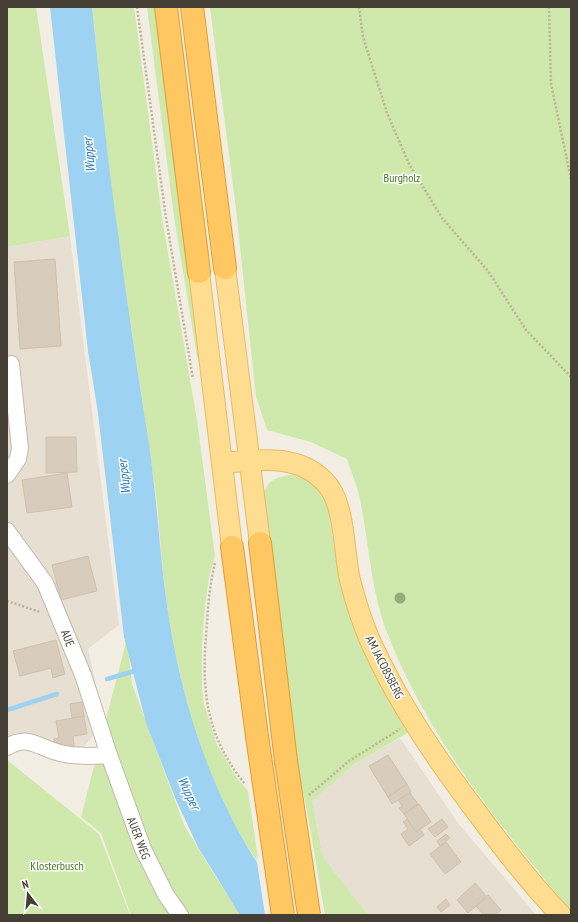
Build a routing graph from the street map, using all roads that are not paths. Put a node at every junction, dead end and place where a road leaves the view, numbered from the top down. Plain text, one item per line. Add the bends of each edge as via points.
1 (166, 7) edge
2 (192, 7) edge
3 (225, 268) joint
4 (199, 272) joint
5 (11, 364) dead end
6 (250, 460) junction
7 (223, 463) junction
8 (7, 475) edge
9 (7, 531) edge
10 (260, 543) joint
11 (224, 552) joint
12 (7, 747) edge
13 (109, 755) junction
14 (180, 915) edge
15 (283, 915) edge
16 (309, 915) edge
17 (561, 915) edge

1 - 4 highway
2 - 3 highway
3 - 6 main road
4 - 7 main road
5 - 8 street via 20,448 18,459
6 - 7 main road, AM JACOBSBERG
6 - 10 main road
6 - 17 main road, AM JACOBSBERG via 285,461 301,465 312,470 329,486 336,501 350,579 361,617 373,647 398,694 448,775 536,888
7 - 11 main road
9 - 13 street, AUE via 45,583 89,692
10 - 16 highway, bridge via 286,761
11 - 15 highway, bridge via 257,736
12 - 13 street via 18,742 30,742 58,753 82,756
13 - 14 street, AUER WEG via 149,863

